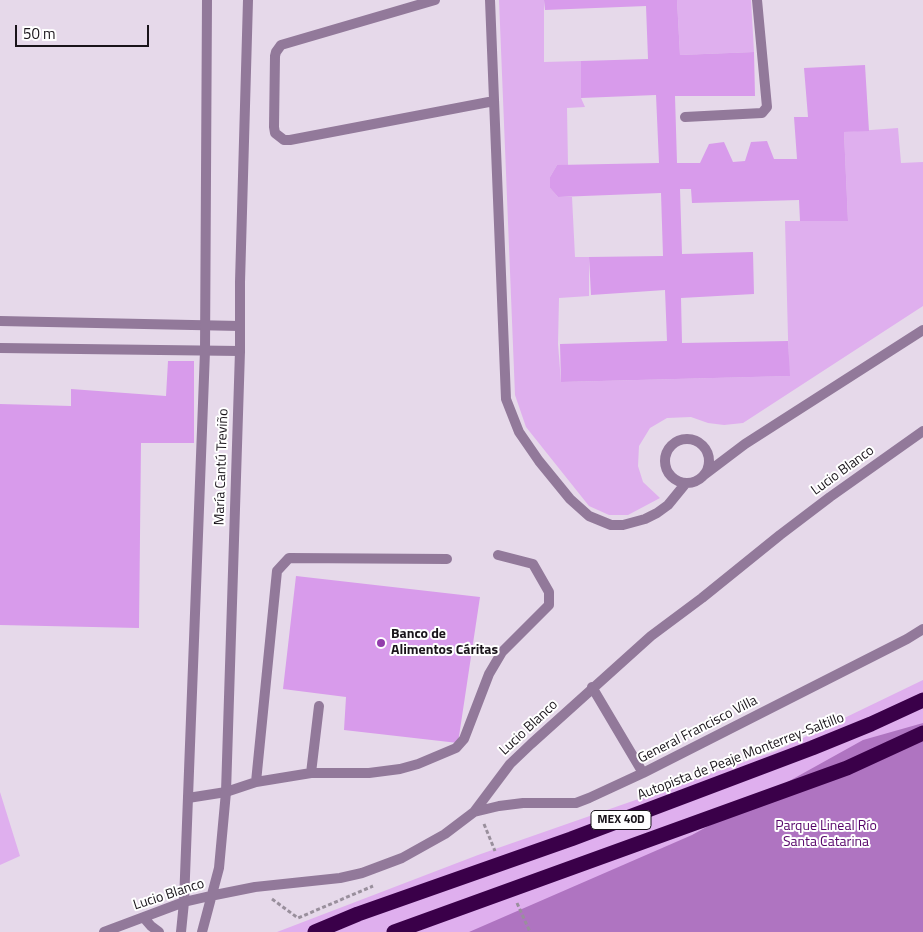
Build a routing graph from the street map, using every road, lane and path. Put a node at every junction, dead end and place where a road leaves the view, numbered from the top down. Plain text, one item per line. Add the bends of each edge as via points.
1 (207, 0) edge
2 (248, 0) edge
3 (436, 0) edge
4 (490, 0) edge
5 (757, 0) edge
6 (494, 101) junction
7 (684, 117) dead end
8 (0, 321) edge
9 (205, 325) junction
10 (240, 326) junction
11 (923, 330) edge
12 (0, 348) edge
13 (205, 350) junction
14 (240, 351) junction
15 (923, 431) edge
16 (704, 475) junction
17 (686, 483) junction
18 (498, 556) dead end
19 (447, 559) dead end
20 (923, 629) edge
21 (592, 687) junction
22 (923, 700) edge
23 (319, 706) dead end
24 (923, 733) edge
25 (311, 773) junction
26 (643, 773) junction
27 (256, 782) junction
28 (226, 792) junction
29 (188, 798) junction
30 (474, 812) junction
31 (210, 896) junction
32 (184, 902) junction
33 (132, 924) edge
34 (104, 932) edge
35 (134, 932) edge
36 (159, 932) edge
37 (181, 932) edge
38 (202, 932) edge
39 (315, 932) edge
40 (394, 932) edge

1 - 9 street, María Cantú Treviño
2 - 10 street, María Cantú Treviño
3 - 6 street via 281,45 275,56 275,133 284,140 290,140
4 - 6 street
5 - 7 street via 767,107 762,113
6 - 17 street via 506,399 519,432 570,499 589,516 611,525 623,525 657,513
8 - 9 street
9 - 10 street
9 - 13 street, María Cantú Treviño
10 - 14 street, María Cantú Treviño
11 - 16 street via 745,444
12 - 13 street
13 - 14 street
13 - 29 street, María Cantú Treviño
14 - 28 street, María Cantú Treviño
15 - 21 street, Lucio Blanco via 780,535 651,636
16 - 17 street
16 - 17 street via 709,461 704,447 691,439 676,441 666,452 665,467 674,479
18 - 25 street via 533,564 549,592 549,605 502,652 489,674 464,739 456,748 400,769
19 - 27 street via 290,558 277,572
20 - 26 street, General Francisco Villa
21 - 26 street
21 - 30 street, Lucio Blanco via 510,764
22 - 39 highway, Autopista de Peaje Monterrey-Saltillo / MEX 40D, bridge via 812,748
23 - 25 street
24 - 40 highway, MEX 40D, bridge via 847,768
25 - 27 street
26 - 30 street, General Francisco Villa via 576,803 523,803
27 - 28 street
28 - 29 street
28 - 31 street, María Cantú Treviño via 218,868
29 - 32 street, María Cantú Treviño
30 - 31 street, Lucio Blanco via 445,834 402,858 362,873
31 - 32 street, Lucio Blanco
31 - 38 street, María Cantú Treviño
32 - 33 street, Lucio Blanco
32 - 37 street, María Cantú Treviño
33 - 34 street, Lucio Blanco
33 - 35 street
33 - 36 street via 151,926

